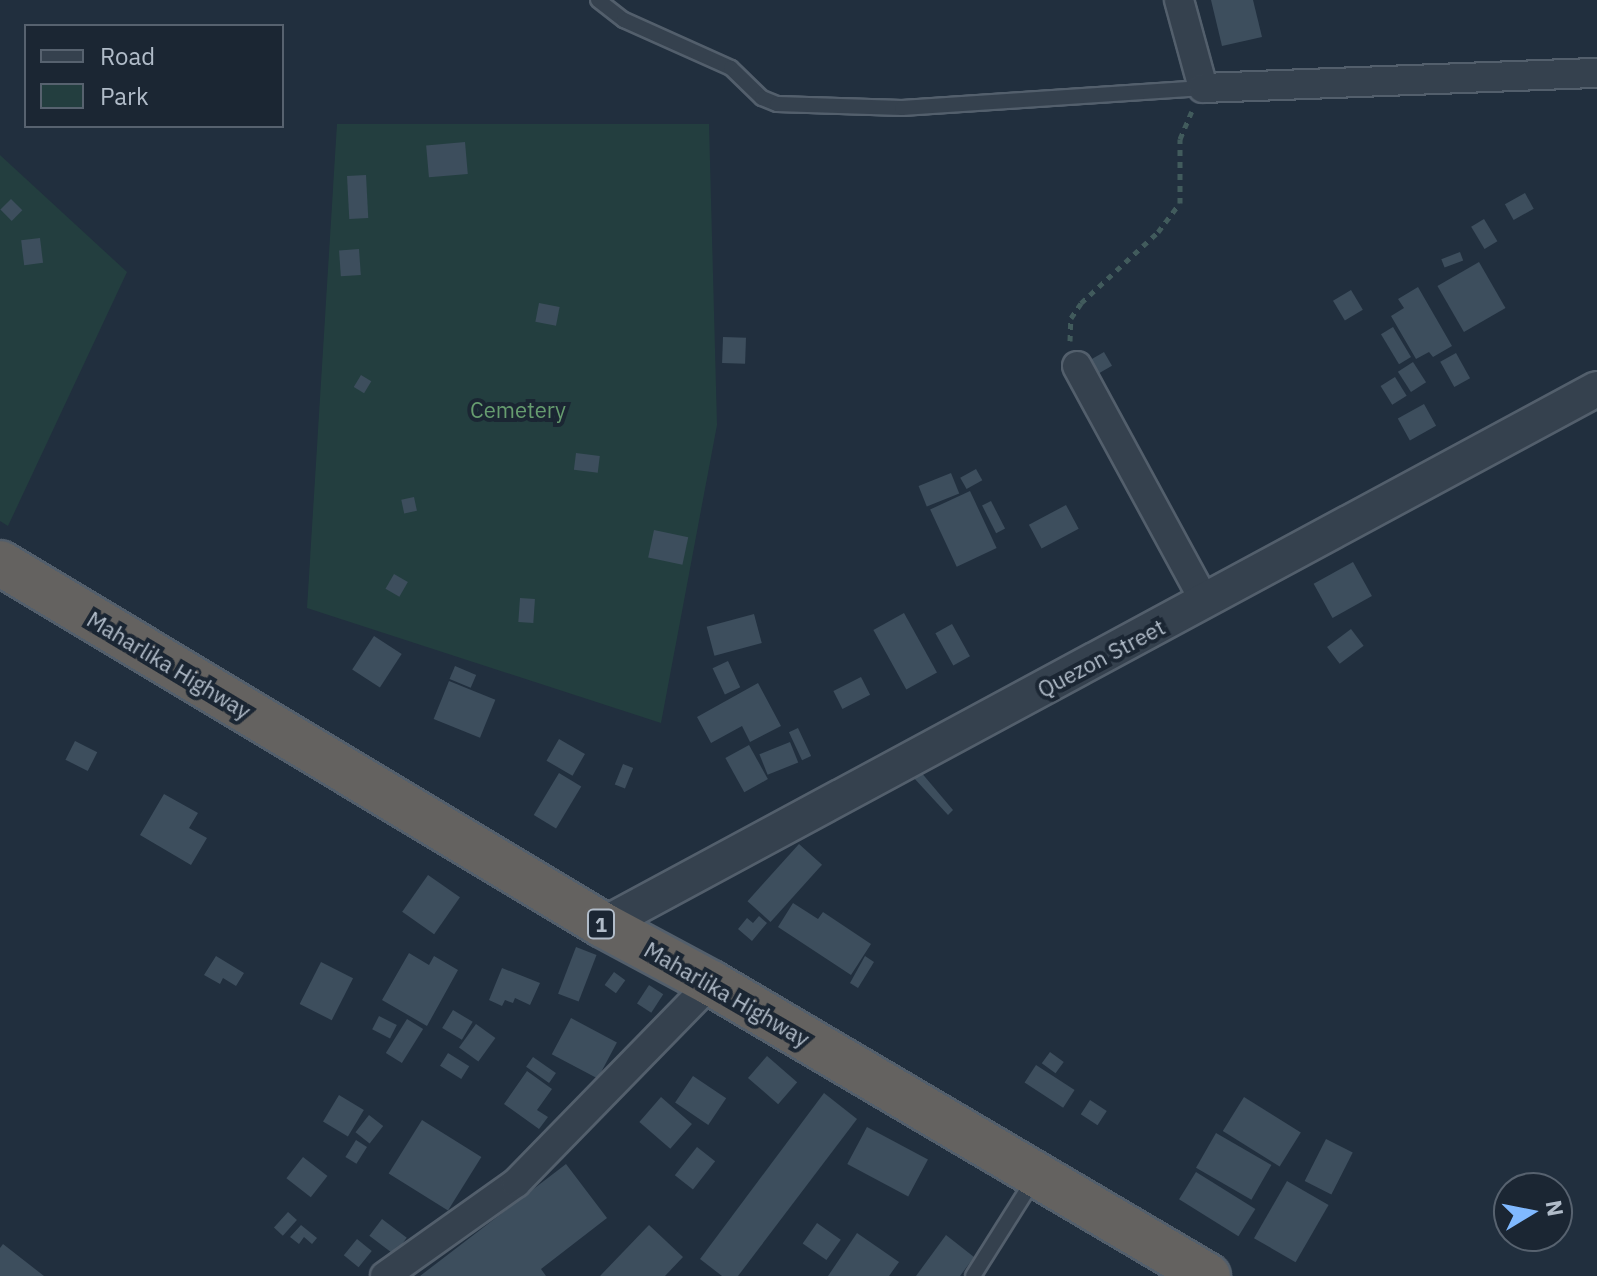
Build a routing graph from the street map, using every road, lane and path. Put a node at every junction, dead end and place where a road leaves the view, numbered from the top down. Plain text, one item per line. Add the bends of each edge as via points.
1 (598, 0) edge
2 (1179, 0) edge
3 (1597, 73) edge
4 (1203, 88) junction
5 (1077, 366) joint
6 (1597, 389) edge
7 (0, 563) edge
8 (1205, 602) junction
9 (603, 925) junction
10 (711, 983) junction
11 (1036, 1175) junction
12 (385, 1276) edge
13 (973, 1276) edge
14 (1208, 1276) edge

1 - 4 lane via 624,20 731,68 762,98 777,104 902,108
2 - 4 street
3 - 4 street
4 - 5 path via 1180,139 1180,203 1071,318 1070,350
5 - 8 street
6 - 8 street, Quezon Street
7 - 9 highway, Maharlika Highway / 1
8 - 9 street, Quezon Street
9 - 10 highway, Maharlika Highway / 1
10 - 11 highway, Maharlika Highway / 1
10 - 12 street via 516,1183
11 - 13 lane
11 - 14 highway, Maharlika Highway / 1

